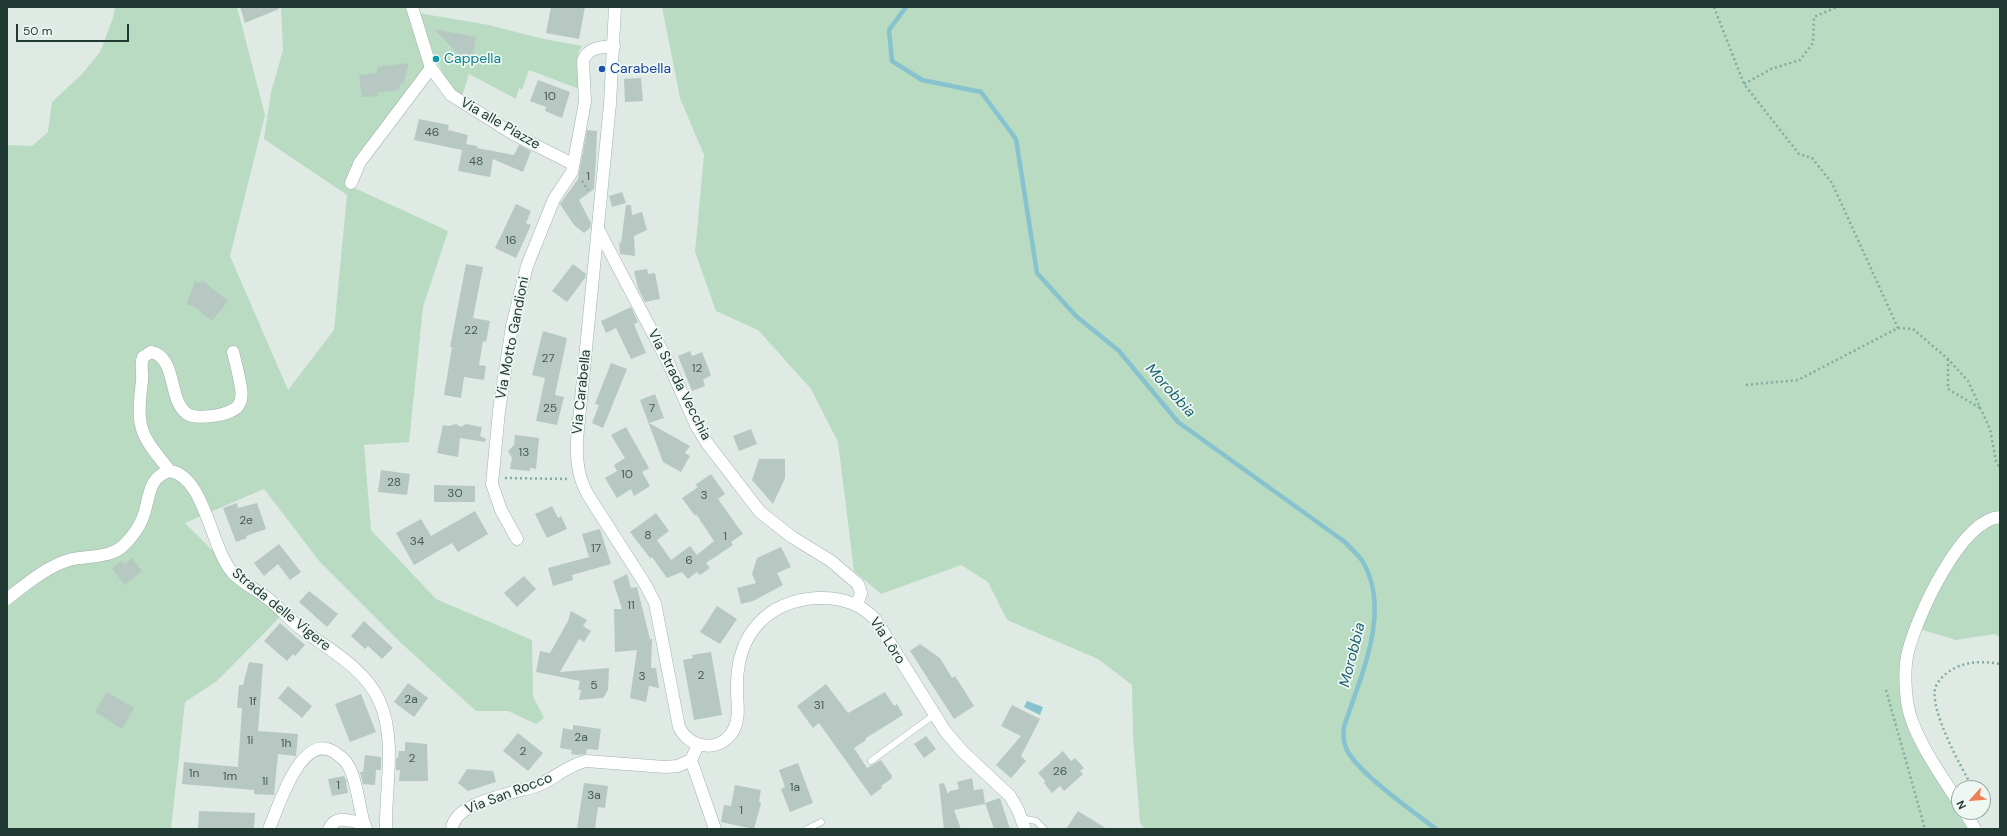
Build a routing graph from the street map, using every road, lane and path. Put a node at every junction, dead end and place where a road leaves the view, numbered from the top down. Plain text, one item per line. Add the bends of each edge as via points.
1 (412, 7) edge
2 (615, 7) edge
3 (1714, 7) edge
4 (1837, 7) edge
5 (614, 46) junction
6 (432, 68) junction
7 (1744, 84) junction
8 (572, 168) junction
9 (351, 183) dead end
10 (601, 204) junction
11 (598, 229) junction
12 (1898, 328) junction
13 (233, 352) dead end
14 (1948, 359) junction
15 (1746, 385) dead end
16 (1981, 408) junction
17 (2000, 469) edge
18 (170, 471) junction
19 (493, 477) junction
20 (580, 479) junction
21 (2000, 517) edge
22 (517, 539) dead end
23 (7, 598) edge
24 (857, 605) junction
25 (2000, 664) edge
26 (1886, 690) dead end
27 (934, 715) junction
28 (698, 745) junction
29 (691, 760) junction
30 (871, 762) dead end
31 (1968, 780) edge
32 (1951, 789) edge
33 (1970, 820) edge
34 (821, 822) dead end
35 (1023, 823) edge
36 (365, 826) edge
37 (269, 829) edge
38 (329, 829) edge
39 (386, 829) edge
40 (452, 829) edge
41 (715, 829) edge
42 (807, 829) edge
43 (1044, 829) edge
44 (1925, 829) edge
45 (1975, 829) edge

1 - 6 street, Via alle Piazze
2 - 5 street, Via Carabella
3 - 7 path
4 - 7 path via 1814,17 1813,43 1800,60 1771,69
5 - 8 street, Via Motto Gandioni via 592,50 583,60 585,102
5 - 10 street, Via Carabella
6 - 8 street, Via alle Piazze via 451,95
6 - 9 street via 360,162
7 - 12 path via 1799,154 1812,158 1832,182
8 - 10 path via 584,187
8 - 19 street, Via Motto Gandioni via 554,199 527,266 512,326 499,411
10 - 11 street, Via Carabella
11 - 20 street, Via Carabella via 578,440 577,464
11 - 24 street, Via Strada Vecchia via 667,360 696,426 707,443 760,512 792,537 831,561 858,584 861,594
12 - 14 path via 1912,329
12 - 15 path via 1798,380
13 - 18 street via 242,396 239,405 231,411 200,417 190,416 183,411 165,362 159,355 151,352 143,357 140,425 148,443
14 - 16 path via 1968,381
14 - 16 path via 1948,389
16 - 17 path via 1990,430
18 - 23 street via 161,474 153,482 139,525 123,546 107,554 79,558 61,564
18 - 39 street, Strada delle Vigere via 182,475 190,484 208,517 221,556 234,574 337,655 375,692 382,707 387,733
19 - 20 path
19 - 22 street, Via Motto Gandioni via 492,484 501,510
20 - 28 street, Via Carabella via 651,595 679,727 685,737
21 - 32 street via 1984,522 1972,532 1948,564 1926,604 1908,653 1907,702 1916,729
24 - 27 street, Via Lôro via 875,620
24 - 28 street, Via Lôro via 840,600 810,599 787,604 767,614 753,629 740,657 738,711 734,729 720,743
25 - 31 path via 1985,661 1963,664 1946,673 1935,687 1936,711
26 - 44 path
27 - 30 lane
27 - 35 street, Via Lôro via 962,751 1010,796
28 - 29 street
29 - 40 street, Via San Rocco via 678,766 665,767 586,761 576,763 538,785 466,809 457,815
29 - 41 street
33 - 45 street
34 - 42 lane
35 - 43 lane via 1036,821
36 - 37 street via 349,766 332,750 320,747 311,751 298,766
36 - 38 street via 339,819 333,822

